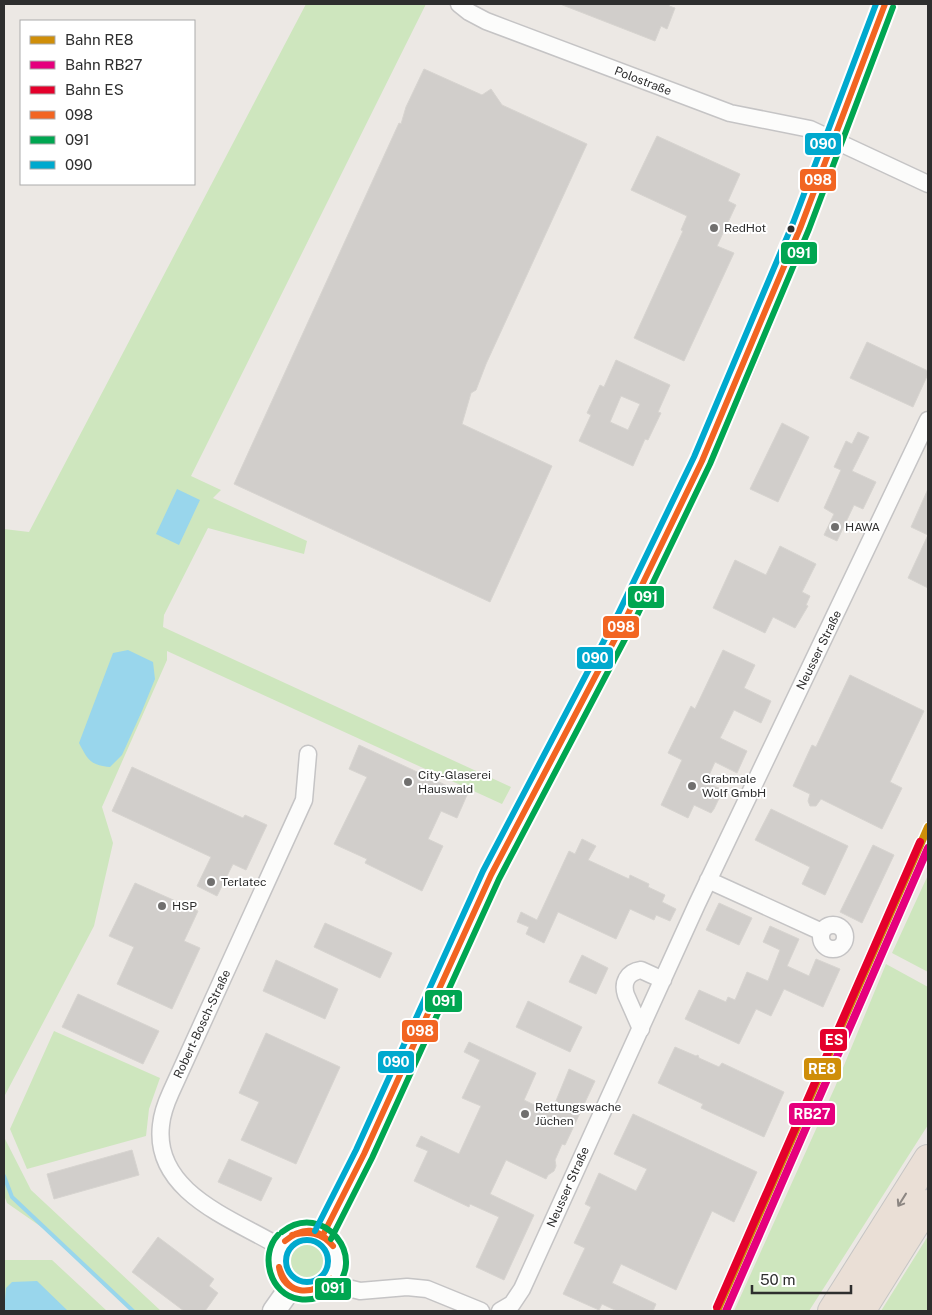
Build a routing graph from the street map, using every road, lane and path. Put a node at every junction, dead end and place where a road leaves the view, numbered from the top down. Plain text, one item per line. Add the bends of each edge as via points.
1 (459, 4) edge
2 (884, 4) edge
3 (834, 140) junction
4 (928, 184) edge
5 (928, 420) edge
6 (308, 754) dead end
7 (708, 880) junction
8 (822, 932) dead end
9 (663, 980) junction
10 (641, 1029) junction
11 (928, 1159) edge
12 (928, 1204) edge
13 (323, 1235) junction
14 (280, 1247) junction
15 (332, 1277) junction
16 (291, 1287) junction
17 (274, 1311) edge
18 (481, 1311) edge
19 (500, 1311) edge
20 (832, 1311) edge
21 (861, 1311) edge

1 - 3 street, Polostraße via 486,21 696,101 741,116 810,129
2 - 3 main road
3 - 4 street
3 - 13 main road via 749,353 682,504 491,875 364,1154
5 - 7 street, Neusser Straße
6 - 14 street, Robert-Bosch-Straße via 304,800 171,1092 160,1126 164,1155 180,1184 216,1211
7 - 8 street
7 - 9 street, Neusser Straße
9 - 10 street, Neusser Straße
9 - 10 street via 641,970 632,972 625,981 626,995
10 - 19 street, Neusser Straße via 522,1290 512,1304
11 -> 20 highway
12 - 21 highway
13 - 14 main road via 299,1231
13 - 15 main road via 336,1254
14 - 16 main road via 277,1266
15 - 16 main road via 312,1291
15 - 18 street via 348,1288 360,1291 406,1287 427,1289
16 - 17 main road

